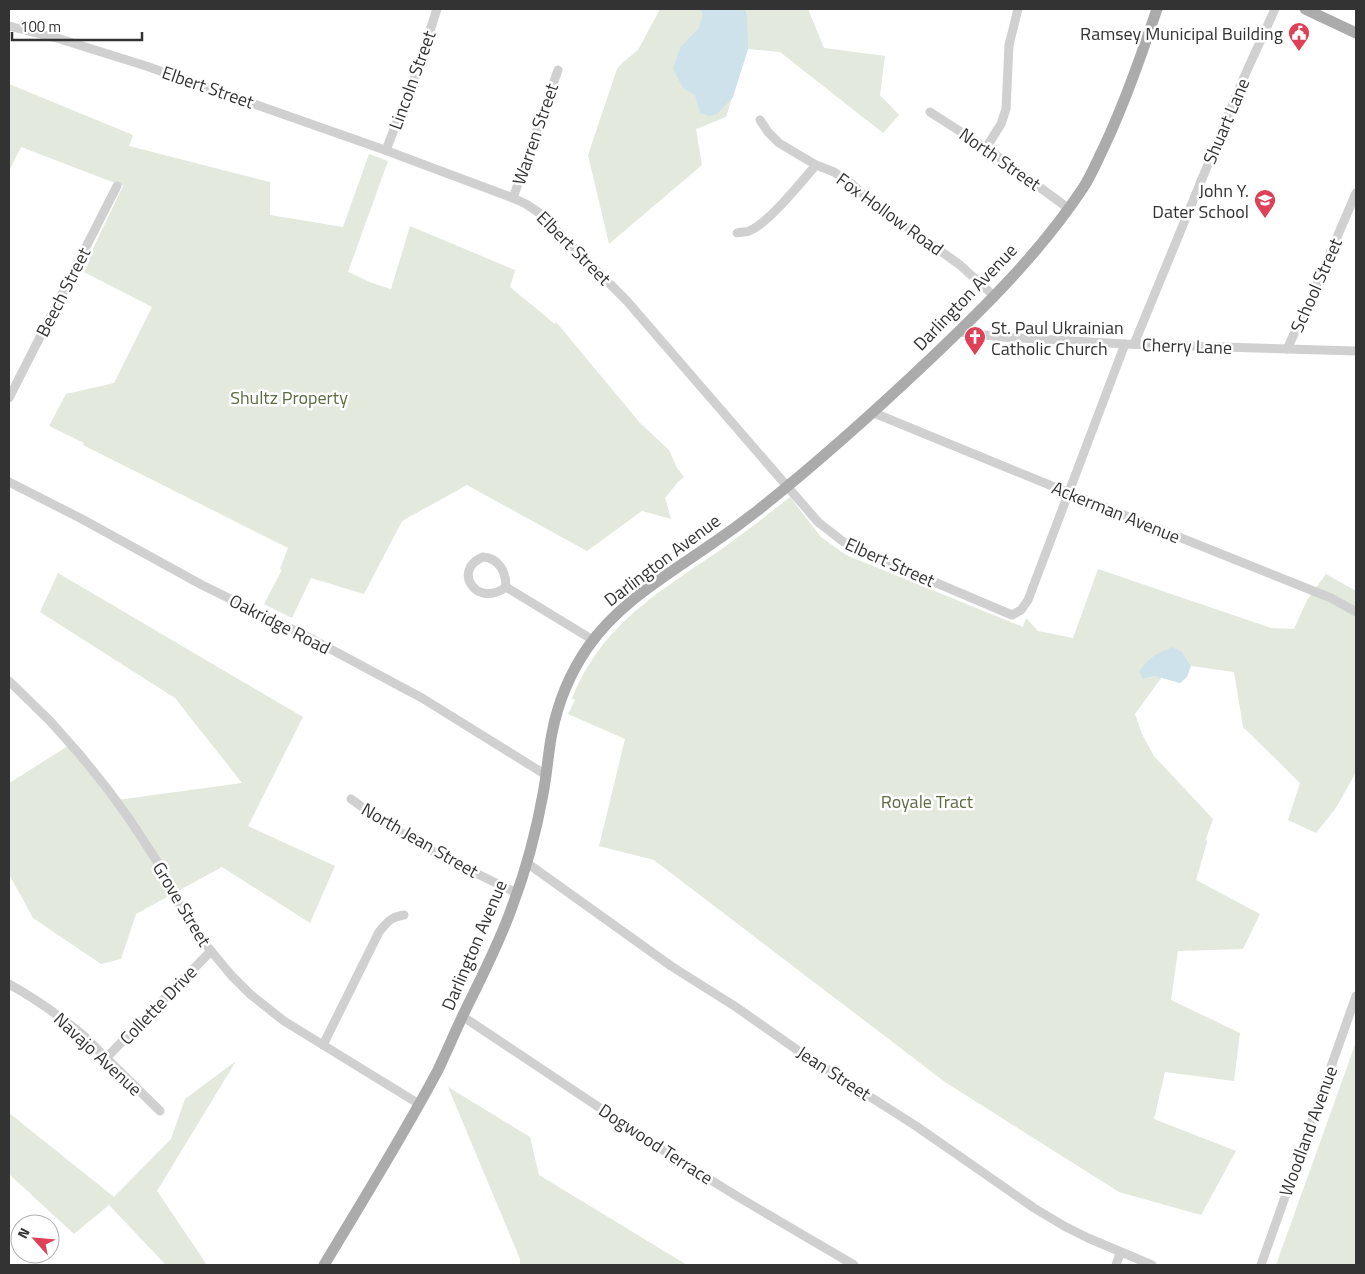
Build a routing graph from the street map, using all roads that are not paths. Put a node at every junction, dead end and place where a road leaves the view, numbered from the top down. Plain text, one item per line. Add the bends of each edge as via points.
1 (437, 9) edge
2 (1018, 9) edge
3 (1157, 9) edge
4 (1275, 9) edge
5 (1305, 9) edge
6 (9, 26) edge
7 (1356, 33) edge
8 (558, 70) dead end
9 (930, 112) dead end
10 (760, 120) dead end
11 (986, 148) junction
12 (386, 150) junction
13 (816, 165) junction
14 (117, 186) dead end
15 (1356, 193) edge
16 (513, 198) junction
17 (1068, 208) junction
18 (738, 233) dead end
19 (994, 296) junction
20 (959, 332) junction
21 (1129, 344) junction
22 (1287, 349) junction
23 (1356, 351) edge
24 (9, 398) edge
25 (874, 413) junction
26 (9, 482) edge
27 (787, 487) junction
28 (1069, 493) junction
29 (506, 587) junction
30 (1356, 612) edge
31 (1012, 615) joint
32 (593, 640) junction
33 (9, 681) edge
34 (546, 775) junction
35 (351, 799) dead end
36 (527, 863) junction
37 (517, 893) junction
38 (404, 915) dead end
39 (210, 951) junction
40 (9, 984) edge
41 (1356, 996) edge
42 (462, 1016) junction
43 (323, 1045) junction
44 (106, 1058) junction
45 (419, 1104) junction
46 (160, 1111) dead end
47 (1120, 1253) junction
48 (324, 1265) edge
49 (854, 1265) edge
50 (1116, 1265) edge
51 (1152, 1265) edge
52 (1261, 1265) edge

1 - 12 street, Lincoln Street
2 - 11 street via 1009,45 1006,109 995,136
3 - 17 main road, Darlington Avenue via 1116,119 1085,186
4 - 21 street, Shuart Lane
5 - 7 main road
6 - 12 street, Elbert Street via 146,66
8 - 16 street, Warren Street
9 - 11 street, North Street
10 - 13 street, Fox Hollow Road via 779,143
11 - 17 street, North Street
12 - 16 street, Elbert Street
13 - 18 street via 761,224
13 - 19 street, Fox Hollow Road via 852,184 960,265
14 - 24 street, Beech Street
15 - 22 street, School Street
16 - 27 street, Elbert Street via 538,212 626,300
17 - 19 main road, Darlington Avenue
19 - 20 main road, Darlington Avenue
20 - 21 street, Cherry Lane
20 - 25 main road, Darlington Avenue
21 - 22 street, Cherry Lane
21 - 28 street, Shuart Lane
22 - 23 street, Cherry Lane
25 - 27 main road, Darlington Avenue
25 - 28 street, Ackerman Avenue
26 - 34 street, Oakridge Road via 422,698
27 - 31 street, Elbert Street via 818,522 854,548
27 - 32 main road, Darlington Avenue via 725,535 653,584 624,607
28 - 30 street, Ackerman Avenue via 1331,598
28 - 31 street, Shuart Lane via 1028,600 1021,610
29 - 29 street via 504,573 494,560 477,560 469,571 469,582 479,592 494,594
29 - 32 street
32 - 34 main road, Darlington Avenue via 574,670 556,713
33 - 39 street, Grove Street via 50,721 111,794 160,866 184,913
34 - 36 main road, Darlington Avenue
35 - 37 street, North Jean Street via 418,843
36 - 37 main road, Darlington Avenue
36 - 47 street, Jean Street via 671,966 916,1126 1034,1208
37 - 42 main road, Darlington Avenue via 497,945
38 - 43 street via 394,916 380,932
39 - 43 street, Grove Street via 270,1011
39 - 44 street, Collette Drive
40 - 44 street, Navajo Avenue via 57,1014
41 - 52 street, Woodland Avenue
42 - 45 main road, Darlington Avenue
42 - 49 street, Dogwood Terrace via 675,1158
43 - 45 street, Grove Street
44 - 46 street, Navajo Avenue
45 - 48 main road, Darlington Avenue
47 - 50 street
47 - 51 street, Jean Street

